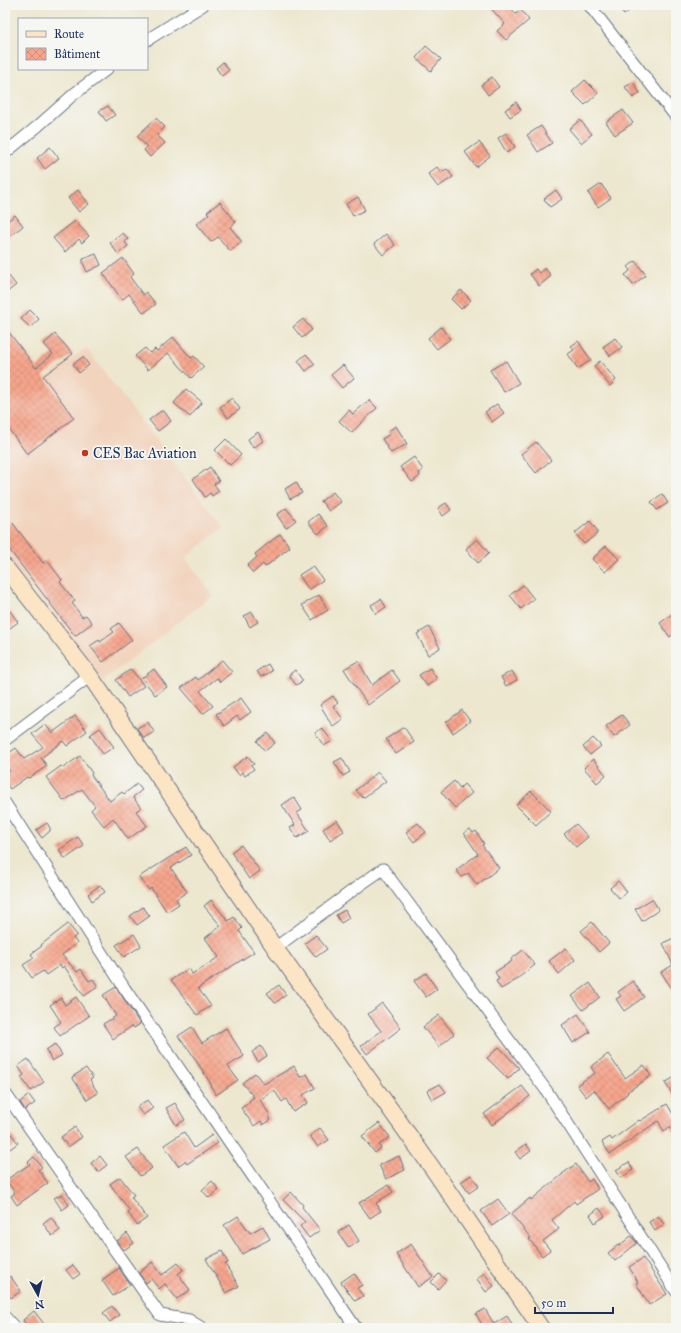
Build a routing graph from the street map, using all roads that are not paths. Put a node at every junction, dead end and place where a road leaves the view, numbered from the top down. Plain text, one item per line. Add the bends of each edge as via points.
1 (203, 5) edge
2 (589, 5) edge
3 (148, 39) edge
4 (107, 70) edge
5 (672, 105) edge
6 (676, 117) edge
7 (5, 153) edge
8 (5, 567) edge
9 (90, 676) junction
10 (5, 740) edge
11 (5, 803) edge
12 (275, 948) junction
13 (5, 1093) edge
14 (676, 1291) edge
15 (5, 1317) edge
16 (15, 1328) edge
17 (202, 1328) edge
18 (356, 1328) edge
19 (541, 1328) edge

1 - 3 street
2 - 5 street
4 - 7 street via 74,94
5 - 6 street
8 - 9 street
9 - 10 street
9 - 12 street
11 - 18 street via 125,989
12 - 14 street via 383,869 546,1090
12 - 19 street via 433,1169
13 - 17 street via 160,1314 189,1320
15 - 16 street

